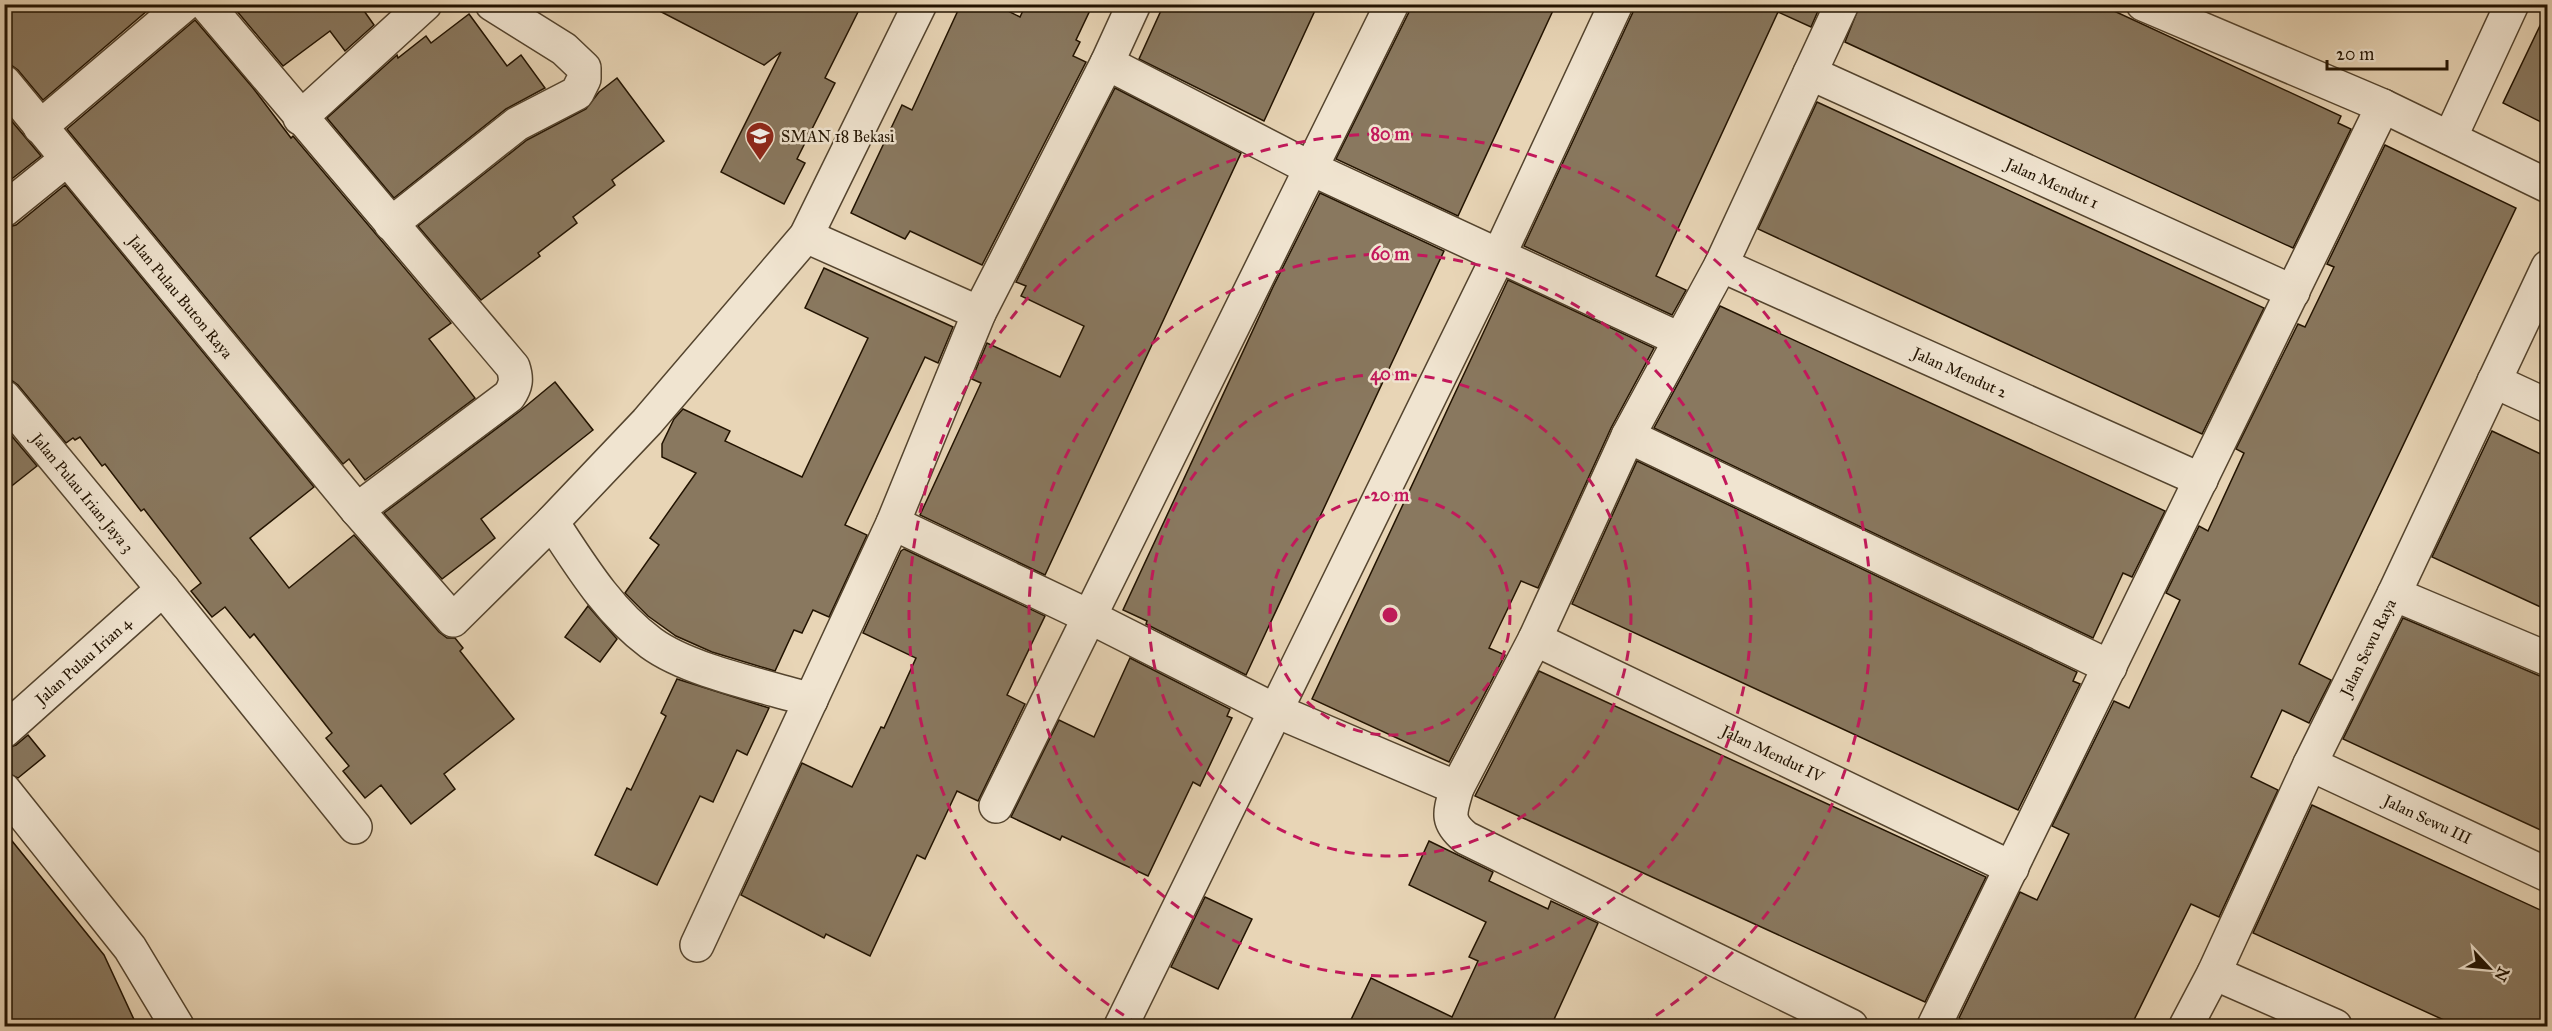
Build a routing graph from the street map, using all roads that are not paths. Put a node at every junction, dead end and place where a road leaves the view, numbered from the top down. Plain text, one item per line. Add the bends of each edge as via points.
1 (185, 4) edge
2 (206, 4) edge
3 (425, 4) edge
4 (492, 4) edge
5 (920, 4) edge
6 (1134, 4) edge
7 (1392, 4) edge
8 (1616, 4) edge
9 (1842, 4) edge
10 (2143, 4) edge
11 (2512, 4) edge
12 (1107, 63) junction
13 (1810, 73) junction
14 (4, 82) edge
15 (2383, 106) junction
16 (300, 118) junction
17 (40, 127) junction
18 (2450, 138) junction
19 (67, 159) junction
20 (1310, 168) junction
21 (2547, 186) edge
22 (4, 210) edge
23 (391, 224) junction
24 (806, 236) junction
25 (1499, 255) junction
26 (1722, 265) junction
27 (2547, 267) edge
28 (2293, 292) junction
29 (979, 314) junction
30 (1679, 339) junction
31 (2494, 381) junction
32 (4, 397) edge
33 (2547, 406) edge
34 (1628, 436) junction
35 (2201, 480) junction
36 (357, 510) junction
37 (552, 522) junction
38 (893, 524) junction
39 (163, 589) junction
40 (2394, 594) junction
41 (1088, 616) junction
42 (1535, 639) junction
43 (2547, 659) edge
44 (2110, 667) junction
45 (811, 700) junction
46 (1274, 710) junction
47 (4, 731) edge
48 (2310, 764) junction
49 (1457, 788) junction
50 (4, 789) edge
51 (996, 806) dead end
52 (355, 827) dead end
53 (2012, 868) junction
54 (2547, 875) edge
55 (697, 945) dead end
56 (2214, 973) junction
57 (177, 1026) edge
58 (1121, 1026) edge
59 (1851, 1026) edge
60 (1934, 1026) edge
61 (2186, 1026) edge
62 (2335, 1026) edge

1 - 17 street
2 - 16 street
3 - 16 street
4 - 23 street via 564,49 584,68 584,79 577,93 517,124
5 - 24 street
6 - 12 street
7 - 20 street
8 - 25 street
9 - 13 street
10 - 15 street
11 - 18 street
12 - 20 street
12 - 29 street
13 - 26 street
13 - 28 street, Jalan Mendut 1
14 - 17 street, Jalan Pulau Buton Raya
15 - 18 street
15 - 28 street
16 - 23 street
17 - 19 street, Jalan Pulau Buton Raya
18 - 21 street
19 - 22 street
19 - 36 street, Jalan Pulau Buton Raya
20 - 25 street
20 - 41 street
23 - 36 street via 513,367 515,387 509,396
24 - 29 street
24 - 37 street via 647,422
25 - 30 street
25 - 46 street
26 - 30 street
26 - 35 street, Jalan Mendut 2
27 - 31 street, Jalan Sewu Raya
28 - 35 street
29 - 38 street
30 - 34 street
31 - 33 street
31 - 40 street, Jalan Sewu Raya
32 - 39 street, Jalan Pulau Irian Jaya 3
34 - 42 street
34 - 44 street
35 - 44 street
36 - 37 street, Jalan Pulau Buton Raya via 453,620
37 - 45 street via 604,599 652,644 691,664
38 - 41 street
38 - 45 street
39 - 47 street, Jalan Pulau Irian 4
39 - 52 street, Jalan Pulau Irian Jaya 3
40 - 43 street
40 - 48 street, Jalan Sewu Raya
41 - 46 street
41 - 51 street
42 - 49 street
42 - 53 street, Jalan Mendut IV
44 - 53 street
45 - 55 street
46 - 49 street
46 - 58 street
48 - 54 street, Jalan Sewu III
48 - 56 street, Jalan Sewu Raya
49 - 59 street via 1450,813 1454,828 1466,838
50 - 57 street via 130,948
53 - 60 street
56 - 61 street, Jalan Sewu Raya
56 - 62 street

